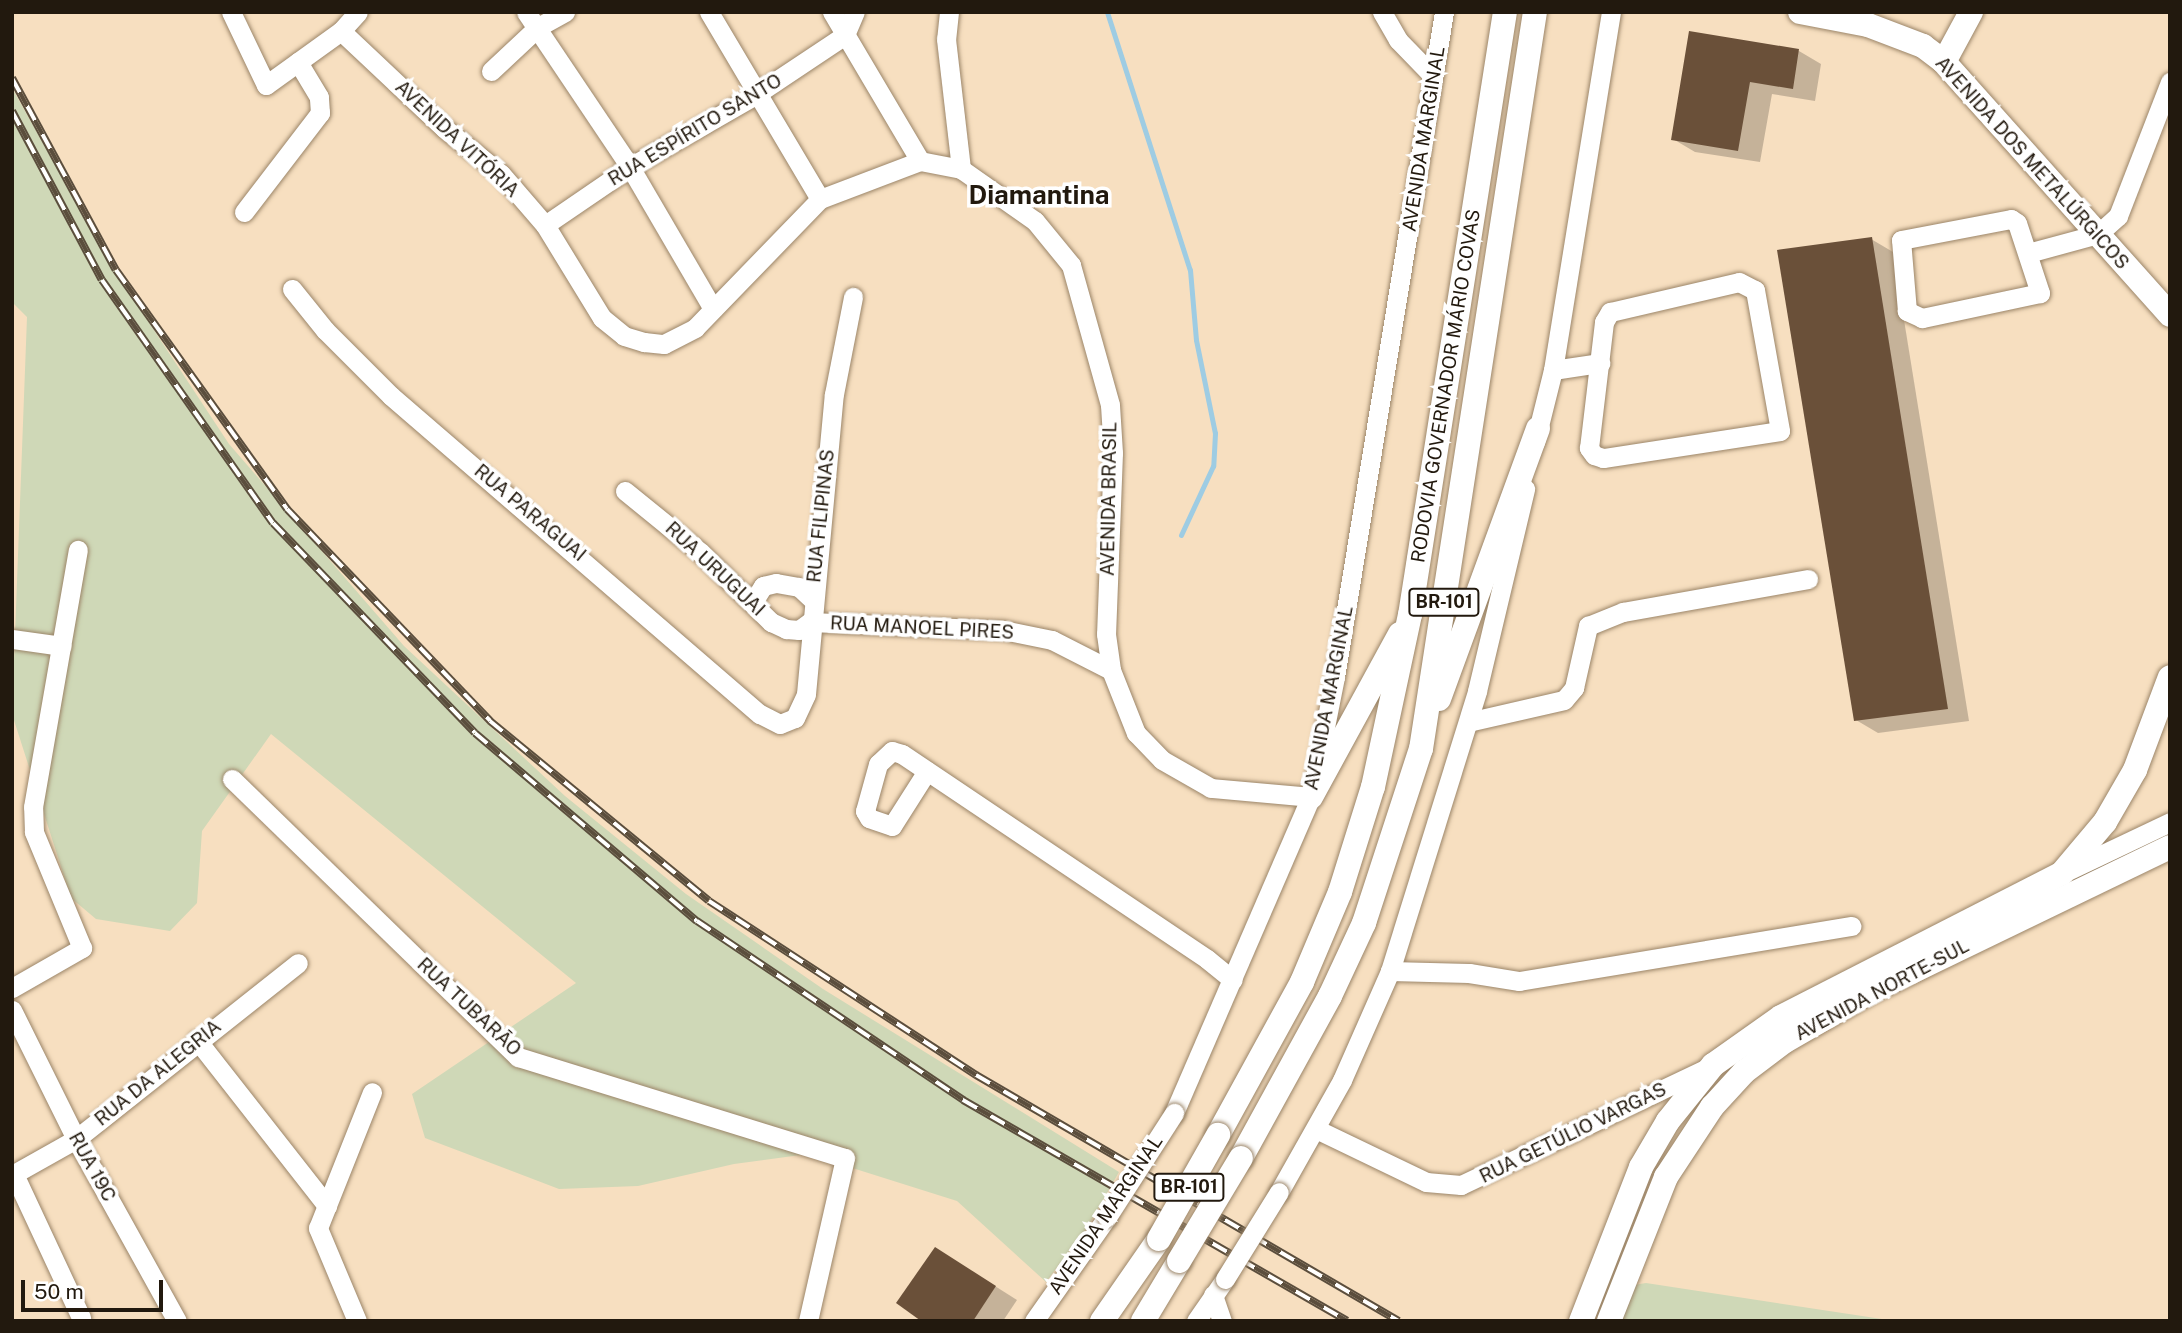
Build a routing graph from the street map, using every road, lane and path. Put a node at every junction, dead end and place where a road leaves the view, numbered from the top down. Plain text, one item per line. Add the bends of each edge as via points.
1 (231, 12) edge
2 (358, 12) edge
3 (565, 12) edge
4 (709, 12) edge
5 (832, 12) edge
6 (855, 12) edge
7 (949, 12) edge
8 (1382, 12) edge
9 (1444, 12) edge
10 (1505, 12) edge
11 (1535, 12) edge
12 (1611, 12) edge
13 (1971, 12) edge
14 (1815, 13) edge
15 (532, 20) edge
16 (341, 31) junction
17 (845, 35) junction
18 (298, 62) junction
19 (1944, 62) junction
20 (491, 71) dead end
21 (1432, 75) junction
22 (2170, 82) edge
23 (755, 95) junction
24 (920, 160) junction
25 (630, 167) junction
26 (961, 169) junction
27 (820, 199) junction
28 (244, 212) dead end
29 (545, 225) junction
30 (2098, 234) junction
31 (2028, 253) junction
32 (292, 289) dead end
33 (853, 297) dead end
34 (713, 309) junction
35 (2170, 315) edge
36 (1600, 363) junction
37 (1553, 370) junction
38 (1538, 429) junction
39 (625, 491) dead end
40 (78, 550) dead end
41 (1808, 579) dead end
42 (812, 599) junction
43 (753, 602) junction
44 (1410, 615) junction
45 (810, 622) junction
46 (12, 639) edge
47 (62, 646) junction
48 (1111, 670) junction
49 (2170, 677) edge
50 (1468, 722) junction
51 (780, 724) joint
52 (1421, 748) junction
53 (927, 771) dead end
54 (232, 779) dead end
55 (1311, 797) junction
56 (2170, 822) edge
57 (2168, 852) edge
58 (2062, 873) junction
59 (1851, 926) dead end
60 (298, 963) dead end
61 (1390, 971) junction
62 (1233, 980) junction
63 (12, 988) edge
64 (12, 1010) edge
65 (198, 1040) junction
66 (1713, 1065) junction
67 (372, 1092) dead end
68 (1316, 1129) junction
69 (76, 1139) junction
70 (13, 1175) edge
71 (327, 1206) junction
72 (1213, 1295) junction
73 (81, 1318) dead end
74 (177, 1321) edge
75 (357, 1321) edge
76 (808, 1321) edge
77 (1034, 1321) edge
78 (1102, 1321) edge
79 (1143, 1321) edge
80 (1196, 1321) edge
81 (1222, 1321) edge
82 (1581, 1321) edge
83 (1609, 1321) edge

1 - 18 street via 266,85
2 - 16 street
3 - 15 street
4 - 23 street
5 - 17 street
6 - 17 street
7 - 26 street via 946,39
8 - 21 street via 1398,40
9 - 21 street, AVENIDA MARGINAL
10 - 44 main road, RODOVIA GOVERNADOR MÁRIO COVAS / BR-101
11 - 52 main road, RODOVIA GOVERNADOR MÁRIO COVAS / BR-101
12 - 37 street
13 - 19 main road
14 - 19 main road, AVENIDA DOS METALÚRGICOS via 1868,25 1923,46
15 - 20 street
15 - 25 street
16 - 18 street
16 - 29 street, AVENIDA VITÓRIA via 444,128 501,174
17 - 23 street, RUA ESPÍRITO SANTO
17 - 24 street
18 - 28 street via 319,97 320,113
19 - 30 main road, AVENIDA DOS METALÚRGICOS
21 - 55 street, AVENIDA MARGINAL via 1410,228
22 - 30 street via 2127,202
23 - 25 street, RUA ESPÍRITO SANTO
23 - 27 street
24 - 26 street, AVENIDA BRASIL
24 - 27 street, AVENIDA VITÓRIA
25 - 29 street, RUA ESPÍRITO SANTO
25 - 34 street
26 - 48 street, AVENIDA BRASIL via 1035,221 1071,265 1110,405 1113,453 1106,634
27 - 34 street, AVENIDA VITÓRIA
29 - 34 street, AVENIDA VITÓRIA via 592,305 624,336 664,344 678,340
30 - 31 street
30 - 35 main road, AVENIDA DOS METALÚRGICOS
31 - 31 street via 2011,219 1905,237 1898,246 1908,311 1922,318 2036,296 2040,290
32 - 51 street, RUA PARAGUAI via 325,330 391,396 760,714
33 - 42 street, RUA FILIPINAS via 834,394
36 - 36 street via 1589,448 1594,455 1603,458 1780,431 1755,290 1748,284 1610,313 1604,322
36 - 37 street
37 - 38 street
38 - 50 street via 1504,589
38 - 52 main road
39 - 43 street, RUA URUGUAI
40 - 47 street
41 - 50 street via 1623,612 1588,626 1574,688 1564,700
42 - 43 street via 799,587 776,583 763,586
42 - 45 street, RUA FILIPINAS
43 - 45 street, RUA URUGUAI via 771,622 786,629 799,630
44 - 55 main road
44 - 78 main road, RODOVIA GOVERNADOR MÁRIO COVAS / BR-101, bridge via 1379,763 1340,892 1302,982 1158,1239
45 - 48 street, RUA MANOEL PIRES via 1003,630 1052,640
45 - 51 street, RUA FILIPINAS via 806,694 795,718
46 - 47 street
47 - 63 street via 33,807 34,832 82,948
48 - 55 street, AVENIDA BRASIL via 1136,733 1162,760 1211,789
49 - 58 main road via 2136,771 2105,822
50 - 61 street
52 - 79 main road, RODOVIA GOVERNADOR MÁRIO COVAS / BR-101, bridge via 1364,923 1331,996
53 - 62 street
54 - 76 street, RUA TUBARÃO via 518,1057 845,1158
55 - 62 street, AVENIDA MARGINAL
56 - 58 street
57 - 83 main road, AVENIDA NORTE-SUL via 1872,991 1785,1041 1744,1072 1712,1107 1666,1177
58 - 66 main road, AVENIDA NORTE-SUL via 1793,1010 1757,1030
59 - 61 street via 1519,981 1458,972
60 - 65 street, RUA DA ALEGRIA
61 - 68 street
62 - 77 street, AVENIDA MARGINAL, bridge via 1174,1113
64 - 69 street, RUA 19C
65 - 69 street, RUA DA ALEGRIA
65 - 71 street
66 - 68 street, RUA GETÚLIO VARGAS via 1461,1185 1426,1182
66 - 82 main road, AVENIDA NORTE-SUL via 1668,1121 1641,1167
67 - 71 street
68 - 72 street, bridge
69 - 70 street, RUA DA ALEGRIA
69 - 74 street, RUA 19C
70 - 73 street
71 - 75 street via 317,1228
72 - 80 street
72 - 81 street

